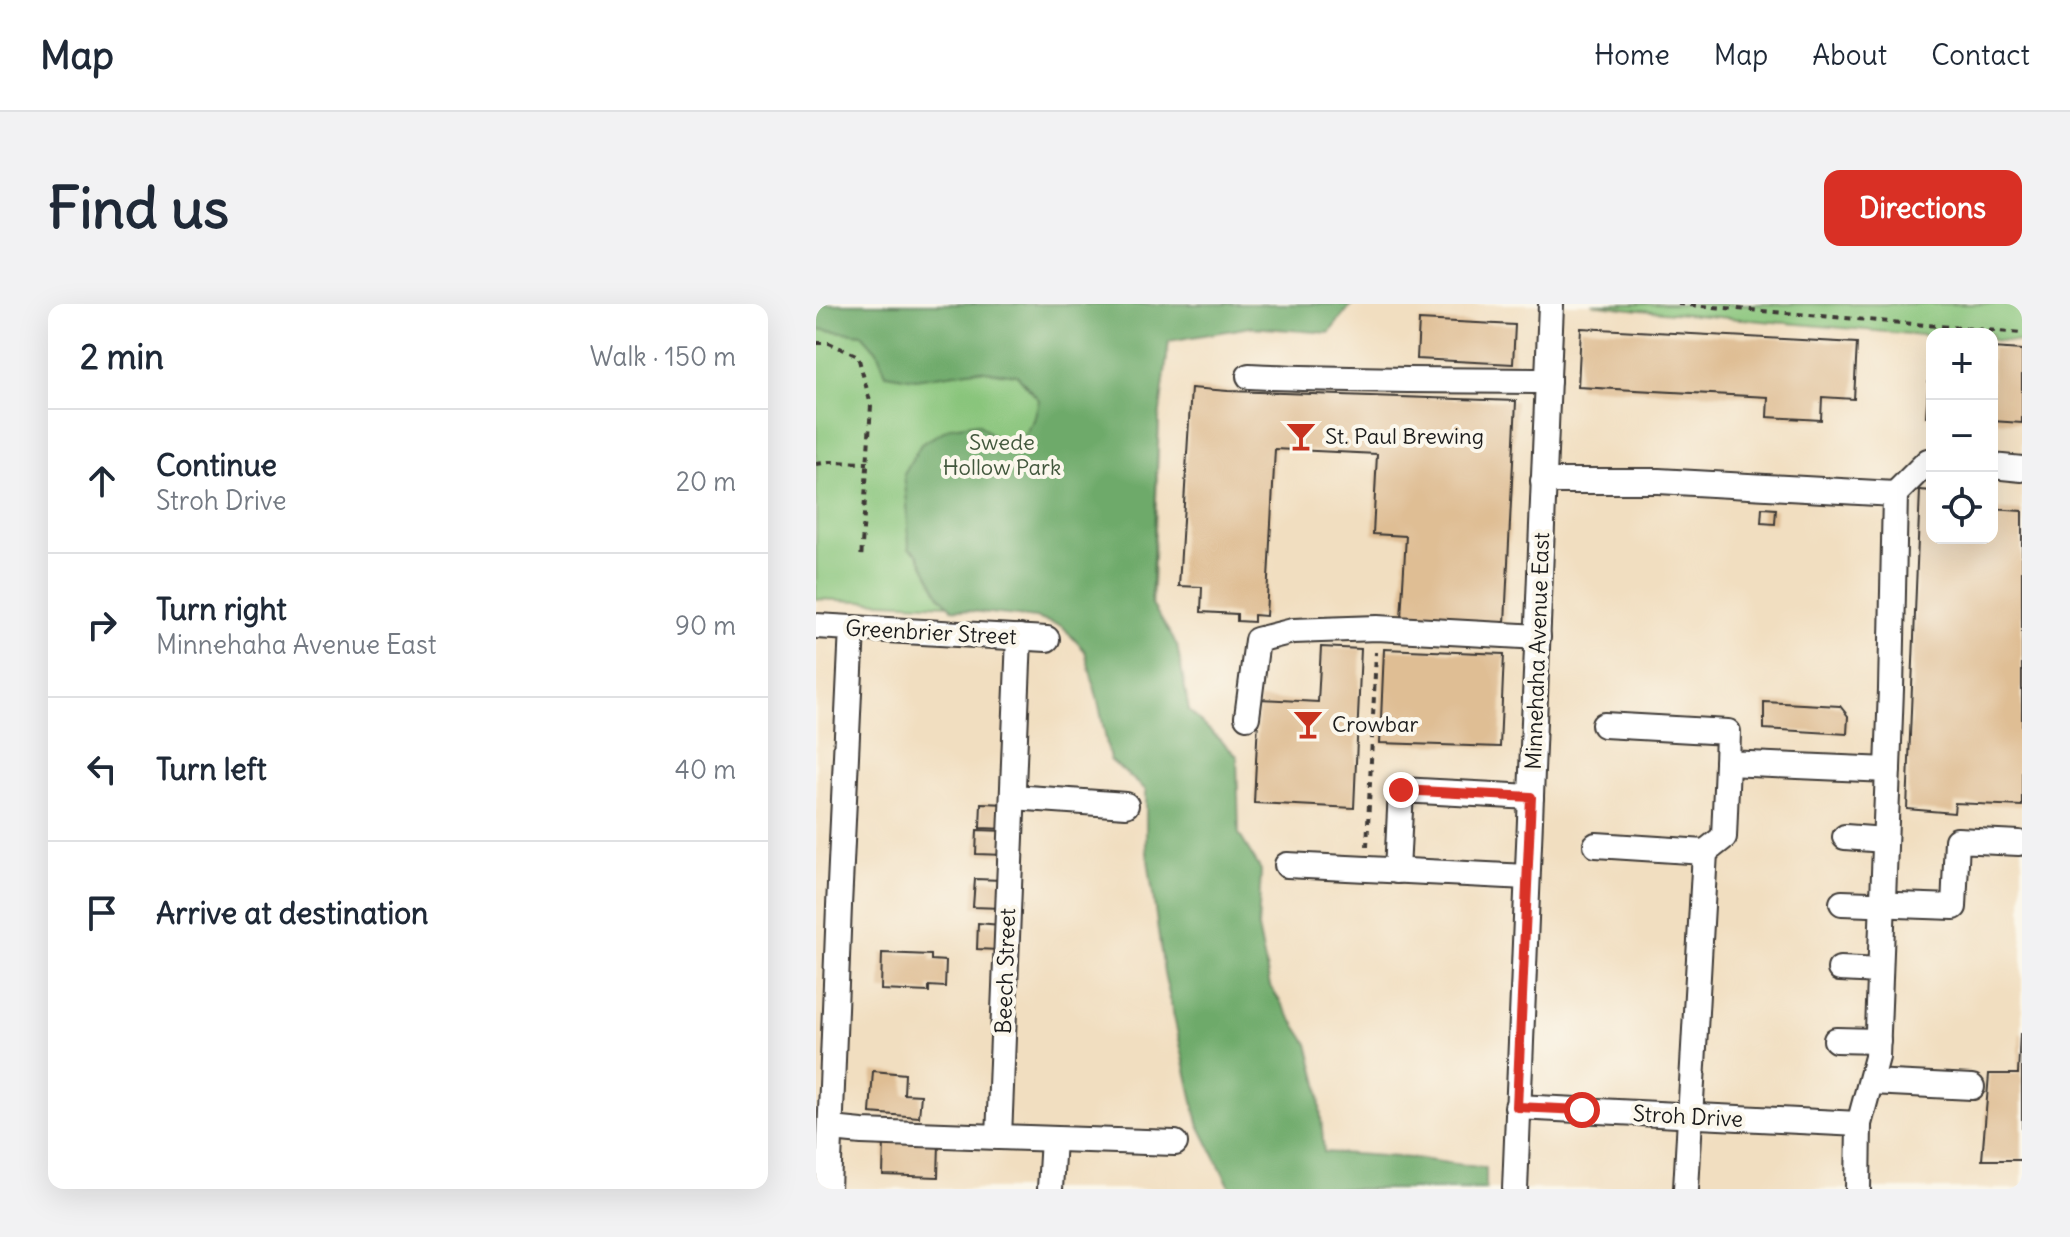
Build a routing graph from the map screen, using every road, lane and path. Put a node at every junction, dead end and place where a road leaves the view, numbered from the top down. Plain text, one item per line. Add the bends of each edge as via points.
1 (1551, 304) edge
2 (1678, 304) edge
3 (2022, 333) edge
4 (816, 343) edge
5 (1249, 376) dead end
6 (1548, 381) junction
7 (868, 463) junction
8 (1926, 463) edge
9 (816, 464) edge
10 (1998, 467) edge
11 (2022, 469) edge
12 (1543, 481) junction
13 (1895, 494) junction
14 (861, 561) dead end
15 (816, 626) edge
16 (852, 628) junction
17 (1377, 628) junction
18 (1019, 637) junction
19 (1538, 637) junction
20 (1047, 639) dead end
21 (1247, 717) dead end
22 (1604, 725) dead end
23 (1727, 763) junction
24 (1888, 770) junction
25 (1013, 797) junction
26 (1531, 797) junction
27 (1126, 805) dead end
28 (1845, 837) dead end
29 (1885, 840) junction
30 (2019, 843) dead end
31 (1596, 845) dead end
32 (1705, 852) junction
33 (1287, 865) dead end
34 (1365, 869) junction
35 (1397, 871) junction
36 (1527, 877) junction
37 (1842, 903) dead end
38 (827, 904) edge
39 (1883, 905) junction
40 (1840, 969) dead end
41 (1880, 971) junction
42 (1836, 1040) dead end
43 (1878, 1041) junction
44 (1871, 1082) junction
45 (1972, 1087) dead end
46 (1517, 1107) junction
47 (1690, 1116) junction
48 (1859, 1124) junction
49 (832, 1129) junction
50 (999, 1137) junction
51 (1053, 1139) junction
52 (1175, 1143) dead end
53 (828, 1189) edge
54 (1050, 1189) edge
55 (1515, 1189) edge
56 (1686, 1189) edge
57 (1858, 1189) edge

1 - 6 street, Minnehaha Avenue East
2 - 3 path
4 - 7 path via 858,356 871,405
5 - 6 street
6 - 12 street, Minnehaha Avenue East
7 - 9 path
7 - 14 path
8 - 13 street
10 - 11 street
12 - 13 street via 1658,481
12 - 19 street, Minnehaha Avenue East
13 - 24 street
15 - 16 street, Greenbrier Street
16 - 18 street, Greenbrier Street
16 - 38 street
17 - 19 street
17 - 21 street via 1293,631 1257,640
17 - 34 path
18 - 20 street, Greenbrier Street
18 - 25 street, Beech Street
19 - 26 street, Minnehaha Avenue East
22 - 23 street via 1728,732
23 - 24 street
23 - 32 street via 1724,837
24 - 29 street
25 - 27 street
25 - 50 street, Beech Street
26 - 35 street via 1401,790
26 - 36 street, Minnehaha Avenue East
28 - 29 street
29 - 39 street
30 - 39 street via 1957,840 1954,907
31 - 32 street
32 - 47 street
33 - 34 street
34 - 35 street
35 - 36 street
36 - 46 street, Minnehaha Avenue East
37 - 39 street
38 - 49 street
39 - 41 street
40 - 41 street
41 - 43 street
42 - 43 street
43 - 44 street
44 - 45 street
44 - 48 street
46 - 47 street, Stroh Drive
46 - 55 street, Minnehaha Avenue East
47 - 48 street, Stroh Drive
47 - 56 street
48 - 57 street
49 - 50 street
49 - 53 street
50 - 51 street
51 - 52 street
51 - 54 street

